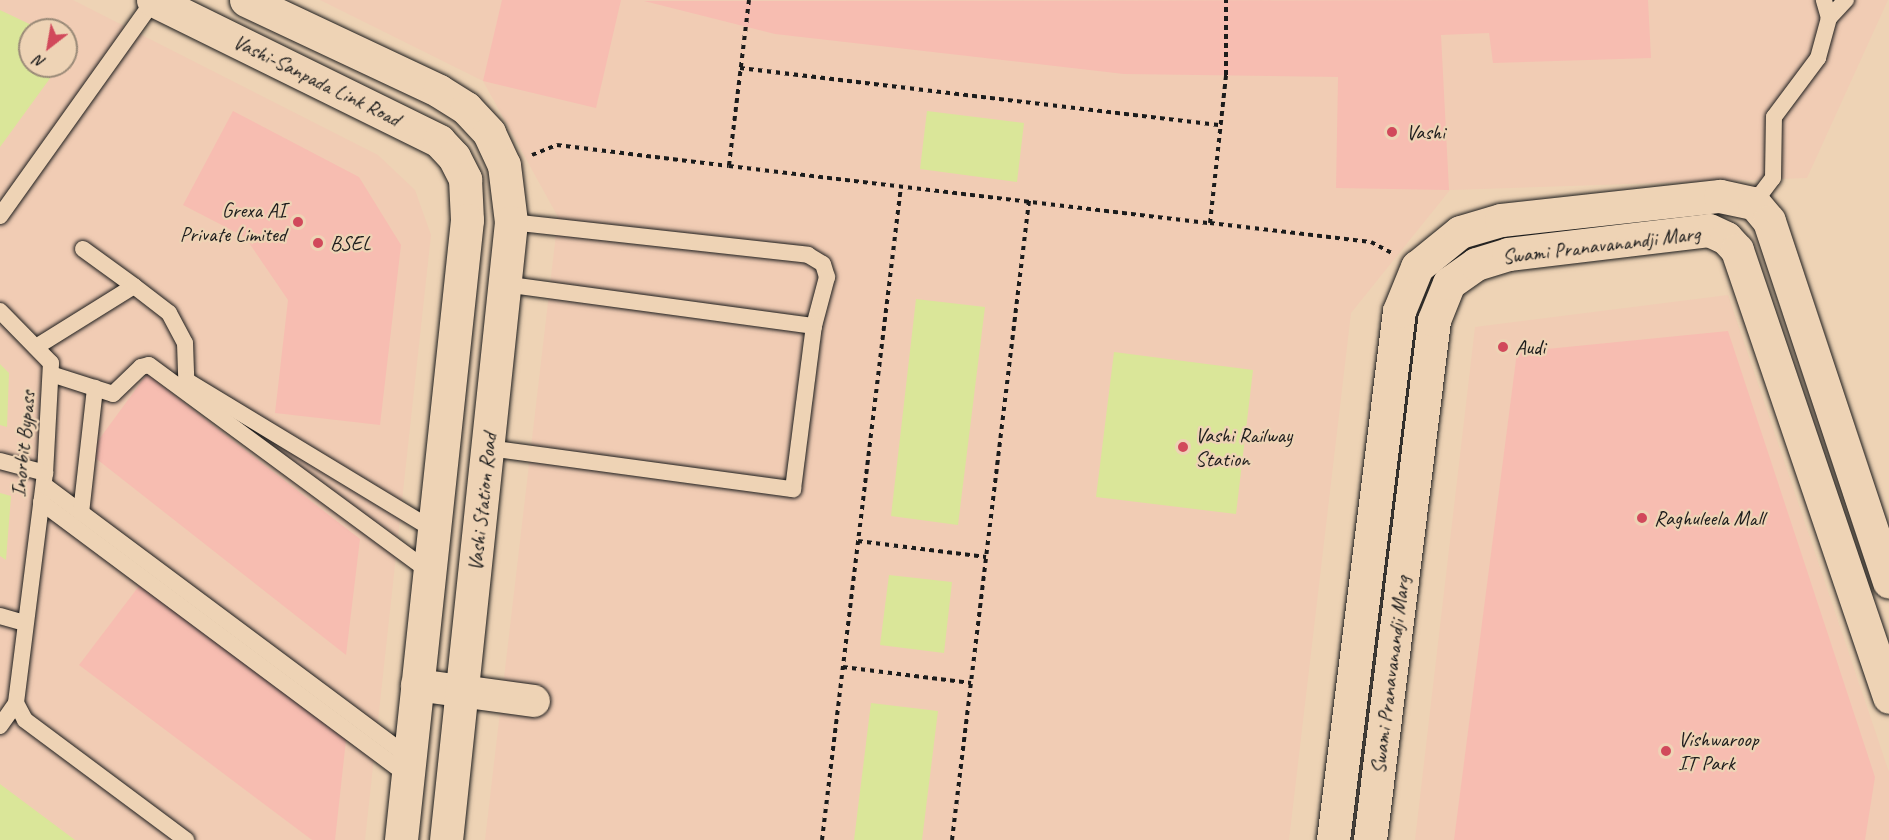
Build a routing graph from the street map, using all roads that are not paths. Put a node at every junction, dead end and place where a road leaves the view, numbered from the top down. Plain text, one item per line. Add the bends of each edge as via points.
1 (153, 0) edge
2 (246, 0) edge
3 (1824, 0) edge
4 (1846, 0) edge
5 (1830, 18) junction
6 (504, 165) joint
7 (1754, 203) junction
8 (0, 216) edge
9 (511, 222) junction
10 (1726, 238) junction
11 (83, 249) dead end
12 (505, 284) junction
13 (134, 286) junction
14 (0, 311) edge
15 (814, 326) junction
16 (36, 347) junction
17 (1394, 350) junction
18 (1430, 354) junction
19 (51, 374) junction
20 (95, 388) junction
21 (488, 448) junction
22 (0, 461) edge
23 (44, 479) junction
24 (41, 502) junction
25 (81, 513) junction
26 (434, 530) junction
27 (430, 573) junction
28 (1889, 582) edge
29 (0, 616) edge
30 (25, 623) junction
31 (417, 685) junction
32 (462, 692) junction
33 (1889, 697) edge
34 (534, 701) dead end
35 (16, 703) junction
36 (0, 726) edge
37 (409, 767) junction
38 (168, 835) edge
39 (186, 840) edge
40 (401, 840) edge
41 (446, 840) edge
42 (1333, 840) edge
43 (1370, 840) edge

1 - 8 lane
1 - 26 street, Vashi-Sanpada Link Road via 439,141 454,157 465,179 467,220
2 - 6 street, Vashi-Sanpada Link Road via 439,91 466,108 489,133
3 - 5 lane
4 - 5 lane
5 - 7 lane via 1818,58 1774,117 1773,178
6 - 9 street, Vashi Station Road
7 - 10 street
7 - 17 street, Swami Pranavanandji Marg via 1720,196 1501,220 1460,232 1418,267 1399,311
7 - 28 street via 1769,221
9 - 12 street, Vashi Station Road
9 - 15 lane via 808,255 823,264 827,277
10 - 18 street, Swami Pranavanandji Marg via 1709,230 1508,254 1476,264 1449,283 1434,320
10 - 33 street, Swami Pranavanandji Marg via 1737,250
11 - 13 lane
12 - 15 lane
12 - 21 street, Vashi Station Road
13 - 16 lane
13 - 26 lane via 169,313 185,342 186,380
14 - 16 lane, Inorbit Bypass
15 - 21 lane via 793,489
16 - 19 lane, Inorbit Bypass via 51,363
17 - 18 street
17 - 42 street, Swami Pranavanandji Marg
18 - 43 street, Swami Pranavanandji Marg
19 - 20 lane
19 - 23 lane, Inorbit Bypass
20 - 25 lane
20 - 27 lane via 113,394 141,367 149,365
21 - 32 street, Vashi Station Road
22 - 23 lane
23 - 24 lane, Inorbit Bypass
23 - 25 lane
24 - 30 lane, Inorbit Bypass
24 - 37 lane
25 - 37 lane
26 - 27 street
27 - 31 street
29 - 30 lane
30 - 35 lane, Inorbit Bypass
31 - 32 street
31 - 37 street
32 - 34 street
32 - 41 street, Vashi Station Road
35 - 36 lane
35 - 38 lane via 25,720
37 - 40 street
38 - 39 lane

